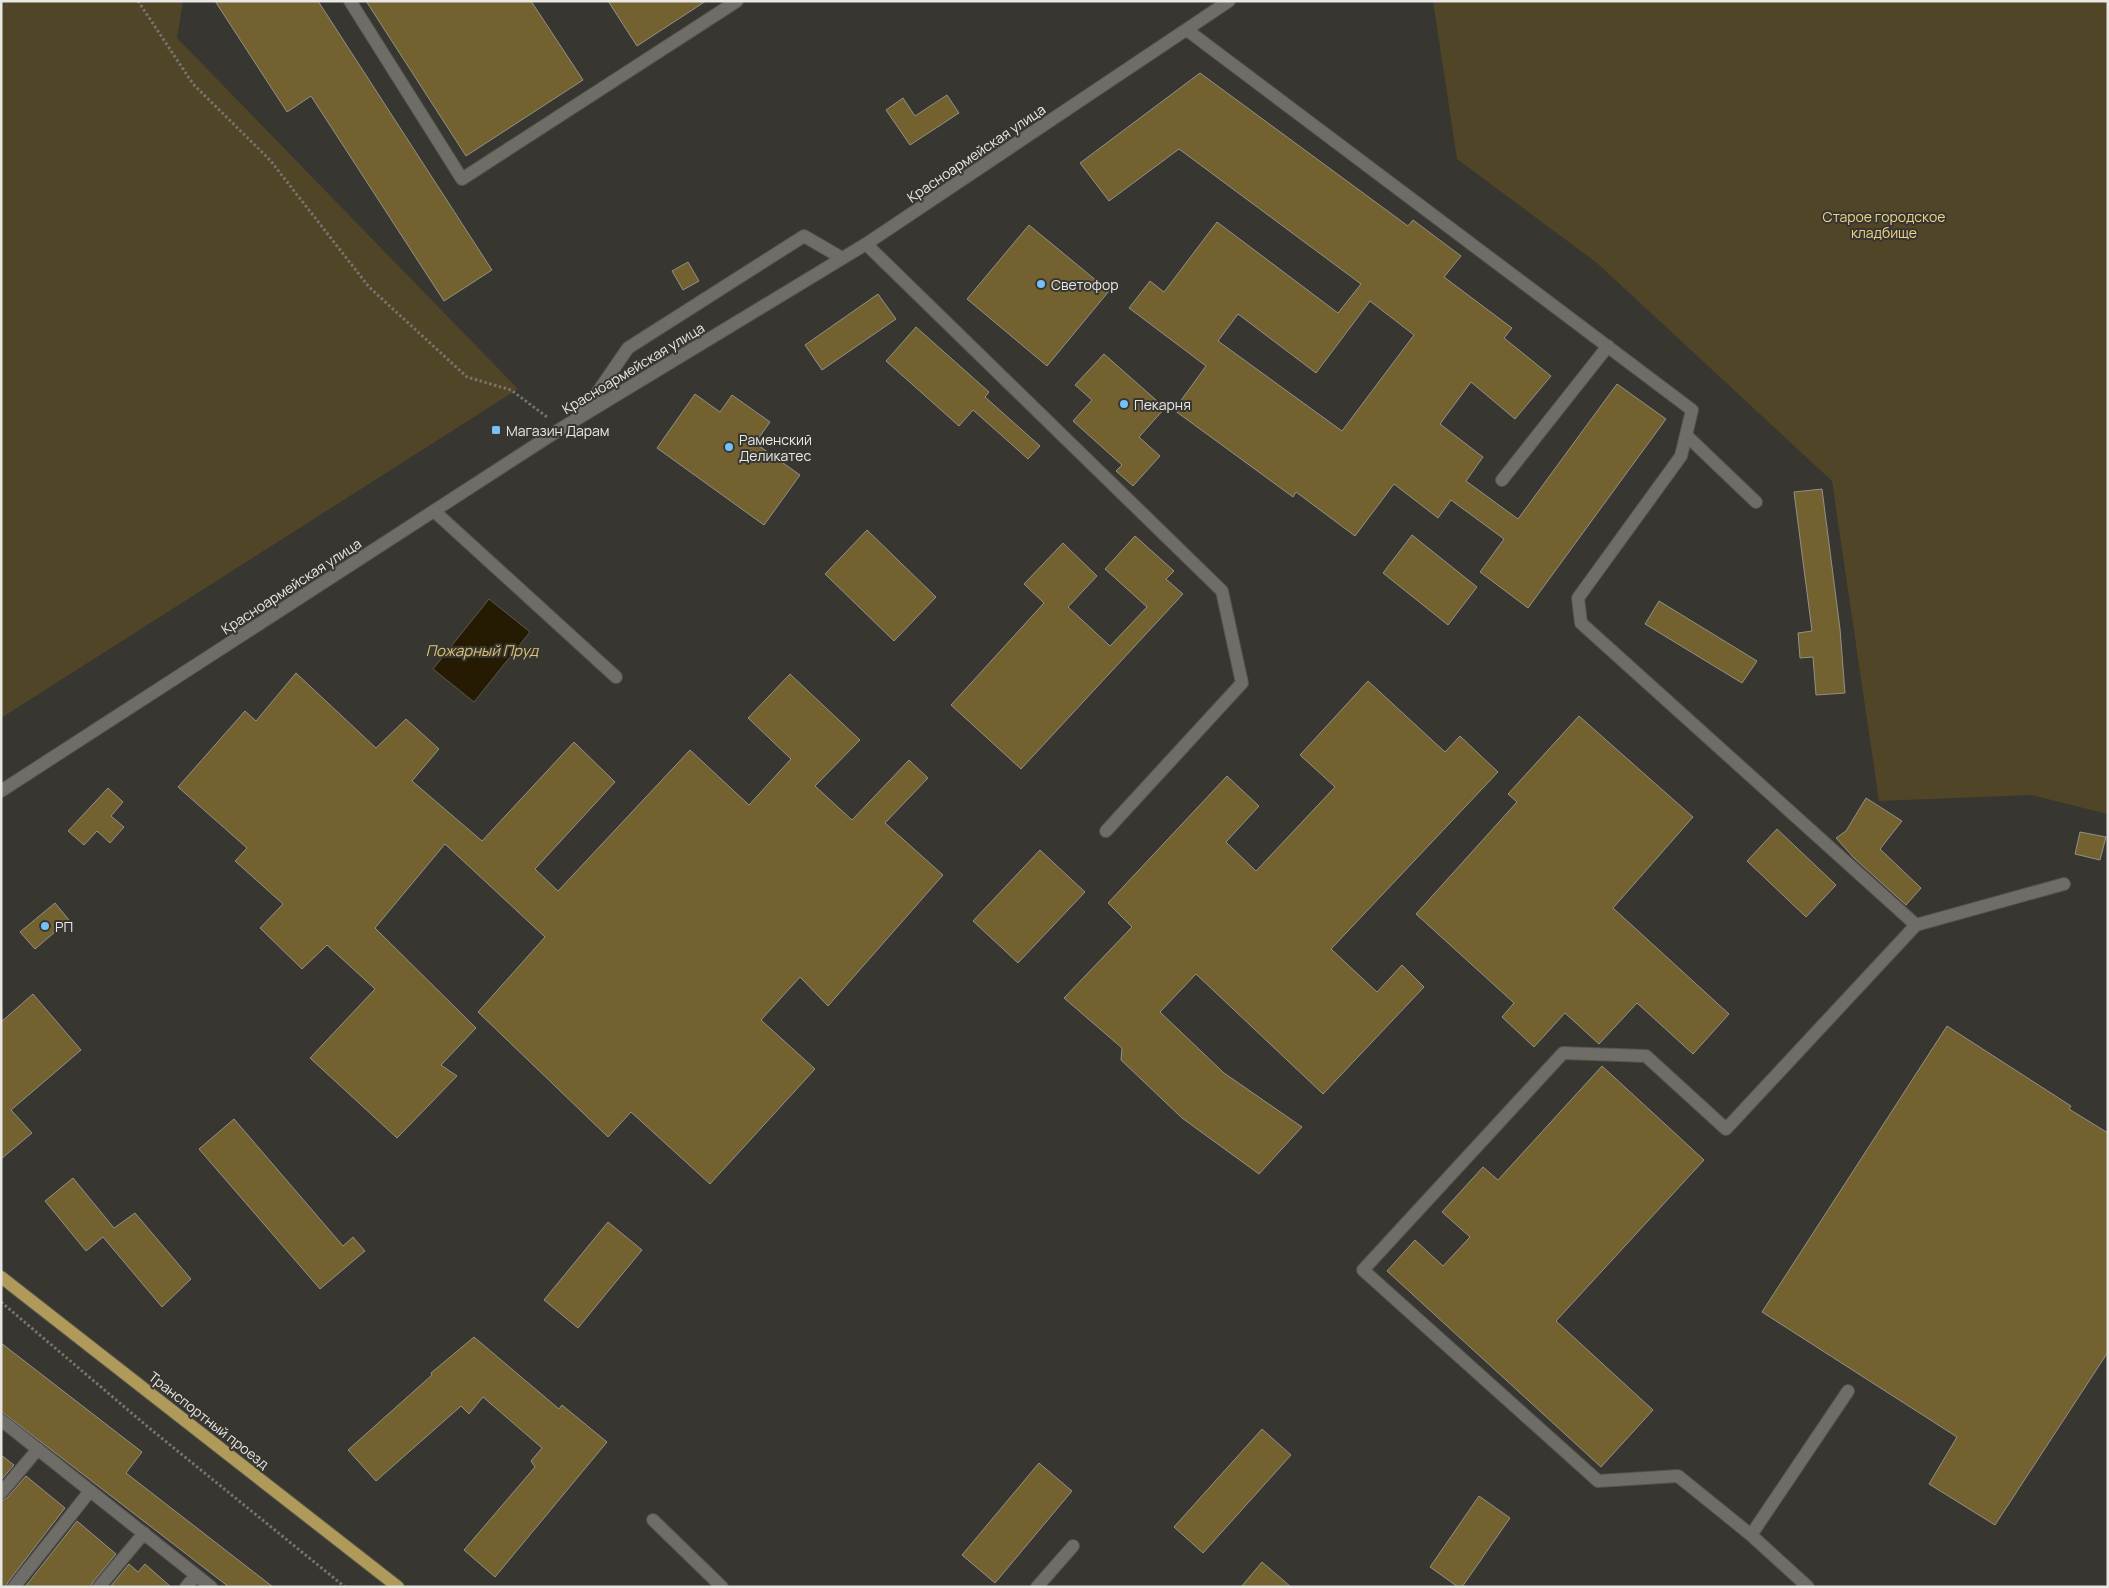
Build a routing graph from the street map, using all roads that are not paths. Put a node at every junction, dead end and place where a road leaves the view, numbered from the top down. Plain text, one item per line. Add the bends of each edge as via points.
1 (350, 1) edge
2 (737, 1) edge
3 (1229, 1) edge
4 (1188, 30) junction
5 (866, 244) junction
6 (842, 258) junction
7 (1608, 346) junction
8 (581, 416) junction
9 (1686, 435) junction
10 (1502, 480) dead end
11 (1756, 502) dead end
12 (434, 511) junction
13 (616, 677) dead end
14 (1, 791) edge
15 (1106, 831) dead end
16 (2064, 884) dead end
17 (1916, 925) junction
18 (1, 1277) edge
19 (1848, 1391) dead end
20 (1, 1420) edge
21 (38, 1449) junction
22 (90, 1491) junction
23 (1, 1493) edge
24 (653, 1520) dead end
25 (144, 1533) junction
26 (1750, 1535) junction
27 (1073, 1546) dead end
28 (196, 1575) junction
29 (14, 1587) edge
30 (99, 1587) edge
31 (186, 1587) edge
32 (211, 1587) edge
33 (398, 1587) edge
34 (722, 1587) edge
35 (1037, 1587) edge
36 (1808, 1587) edge

1 - 2 street via 462,179
3 - 4 street, Красноармейская улица
4 - 5 street, Красноармейская улица
4 - 7 street
5 - 6 street, Красноармейская улица
5 - 15 street via 1222,592 1242,683
6 - 8 street, Красноармейская улица
6 - 8 street via 804,236 628,348
7 - 9 street via 1692,410
7 - 10 street
8 - 12 street, Красноармейская улица
9 - 11 street
9 - 17 street via 1681,456 1578,598 1581,623
12 - 13 street
12 - 14 street, Красноармейская улица
16 - 17 street
17 - 26 street via 1726,1128 1646,1056 1563,1053 1363,1270 1598,1481 1678,1476
18 - 33 main road, Транспортный проезд
19 - 26 street
20 - 21 street
21 - 22 street
21 - 23 street
22 - 25 street
22 - 29 street
24 - 34 street
25 - 28 street
25 - 30 street
26 - 36 street
27 - 35 street
28 - 31 street
28 - 32 street

